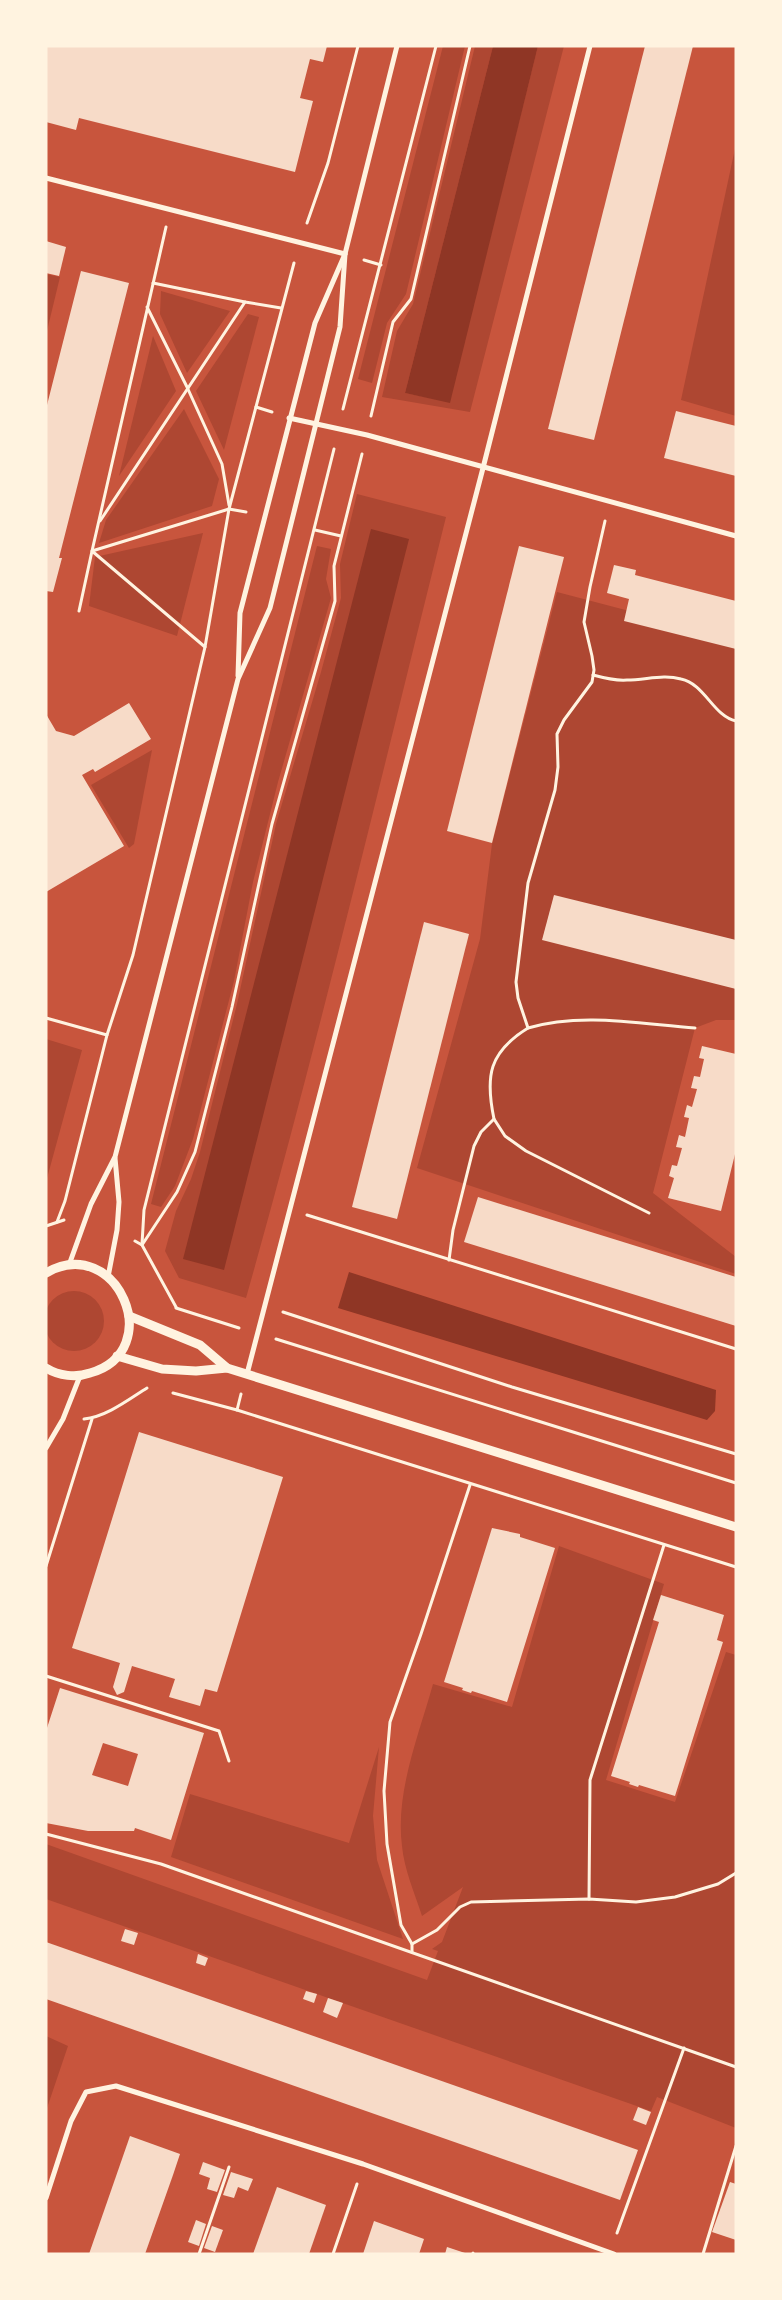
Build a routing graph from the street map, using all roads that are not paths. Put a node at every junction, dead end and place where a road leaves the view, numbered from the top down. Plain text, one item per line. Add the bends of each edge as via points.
1 (397, 46) edge
2 (590, 46) edge
3 (46, 178) edge
4 (344, 254) junction
5 (289, 418) junction
6 (316, 424) junction
7 (484, 468) junction
8 (736, 536) edge
9 (238, 679) junction
10 (115, 1157) junction
11 (69, 1266) junction
12 (46, 1273) edge
13 (108, 1277) junction
14 (129, 1316) junction
15 (117, 1356) junction
16 (46, 1368) edge
17 (227, 1368) junction
18 (247, 1374) junction
19 (80, 1376) junction
20 (46, 1448) edge
21 (736, 1526) edge
22 (46, 2198) edge
23 (612, 2253) edge

1 - 4 street
2 - 7 street
3 - 4 street
4 - 5 street via 315,323
4 - 6 street via 340,327
5 - 6 street
5 - 9 street via 240,613
6 - 7 street
6 - 9 street via 270,608
7 - 8 street
7 - 18 street
9 - 10 street
10 - 11 street via 91,1204
10 - 13 street via 119,1202
11 - 12 street
11 - 13 street via 90,1267
13 - 14 street via 123,1294
14 - 15 street via 127,1337
14 - 17 street via 200,1345
15 - 17 street via 162,1369 196,1371
15 - 19 street via 104,1368
16 - 19 street via 59,1374
17 - 18 street
18 - 21 street
19 - 20 street via 63,1419
22 - 23 street via 71,2121 86,2092 116,2086 363,2164

